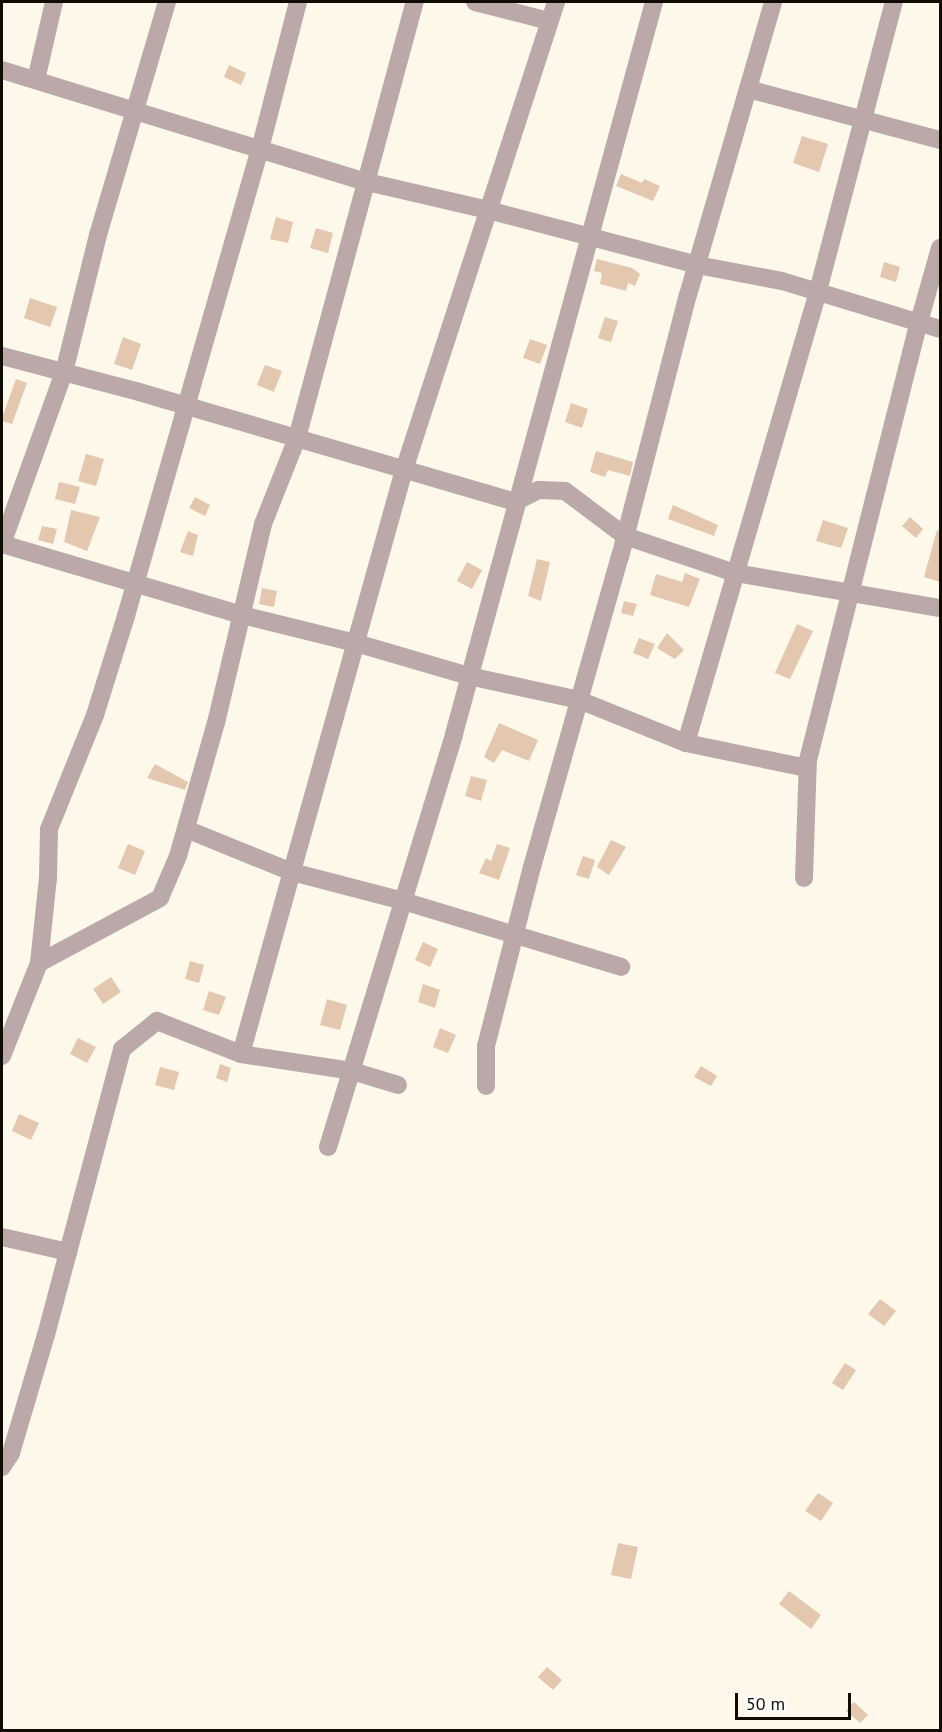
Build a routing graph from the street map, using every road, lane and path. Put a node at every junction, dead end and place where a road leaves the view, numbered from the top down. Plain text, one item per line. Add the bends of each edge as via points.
1 (54, 2) edge
2 (168, 2) edge
3 (298, 2) edge
4 (416, 2) edge
5 (475, 2) edge
6 (555, 2) edge
7 (654, 2) edge
8 (773, 2) edge
9 (894, 2) edge
10 (549, 21) junction
11 (2, 70) edge
12 (36, 80) junction
13 (748, 89) junction
14 (134, 110) junction
15 (863, 120) junction
16 (940, 140) edge
17 (260, 149) junction
18 (367, 182) junction
19 (488, 210) junction
20 (588, 238) junction
21 (940, 248) edge
22 (697, 266) junction
23 (818, 291) junction
24 (919, 322) junction
25 (940, 329) edge
26 (2, 356) edge
27 (64, 372) junction
28 (185, 405) junction
29 (297, 438) junction
30 (404, 470) junction
31 (515, 502) junction
32 (625, 536) junction
33 (735, 573) junction
34 (136, 582) junction
35 (850, 593) junction
36 (940, 608) edge
37 (242, 615) junction
38 (356, 643) junction
39 (469, 676) junction
40 (579, 700) junction
41 (686, 743) junction
42 (807, 768) junction
43 (186, 829) junction
44 (292, 872) junction
45 (804, 878) dead end
46 (403, 901) junction
47 (514, 936) junction
48 (39, 963) junction
49 (621, 967) dead end
50 (241, 1054) junction
51 (2, 1056) edge
52 (351, 1071) junction
53 (398, 1085) dead end
54 (486, 1086) dead end
55 (328, 1147) dead end
56 (2, 1237) edge
57 (68, 1252) junction
58 (2, 1467) edge

1 - 12 street
2 - 14 street
3 - 17 street
4 - 18 street
5 - 10 street
6 - 10 street
7 - 20 street
8 - 13 street
9 - 15 street
10 - 19 street
11 - 12 street
12 - 14 street
13 - 15 street
13 - 22 street
14 - 17 street
14 - 27 street
15 - 16 street
15 - 23 street
17 - 18 street
17 - 28 street
18 - 19 street
18 - 29 street
19 - 20 street
19 - 30 street
20 - 22 street
20 - 31 street
21 - 24 street
22 - 23 street
22 - 32 street
23 - 24 street
23 - 33 street
24 - 25 street
24 - 35 street
26 - 27 street
27 - 28 street
27 - 34 street via 2,544
28 - 29 street
28 - 34 street
29 - 30 street
29 - 37 street via 263,524
30 - 31 street
30 - 38 street
31 - 32 street via 538,490 565,491
31 - 39 street
32 - 33 street
32 - 40 street
33 - 35 street
33 - 41 street
34 - 37 street
34 - 48 street via 95,715 49,829
35 - 36 street
35 - 42 street
37 - 38 street
37 - 43 street
38 - 39 street
38 - 44 street
39 - 40 street
39 - 46 street
40 - 41 street
40 - 47 street
41 - 42 street
42 - 45 street
43 - 44 street
43 - 48 street via 160,898
44 - 46 street
44 - 50 street
46 - 47 street
46 - 52 street
47 - 49 street
47 - 54 street via 486,1046
48 - 51 street
50 - 52 street
50 - 57 street via 157,1021 122,1049
52 - 53 street
52 - 55 street
56 - 57 street
57 - 58 street via 11,1453

